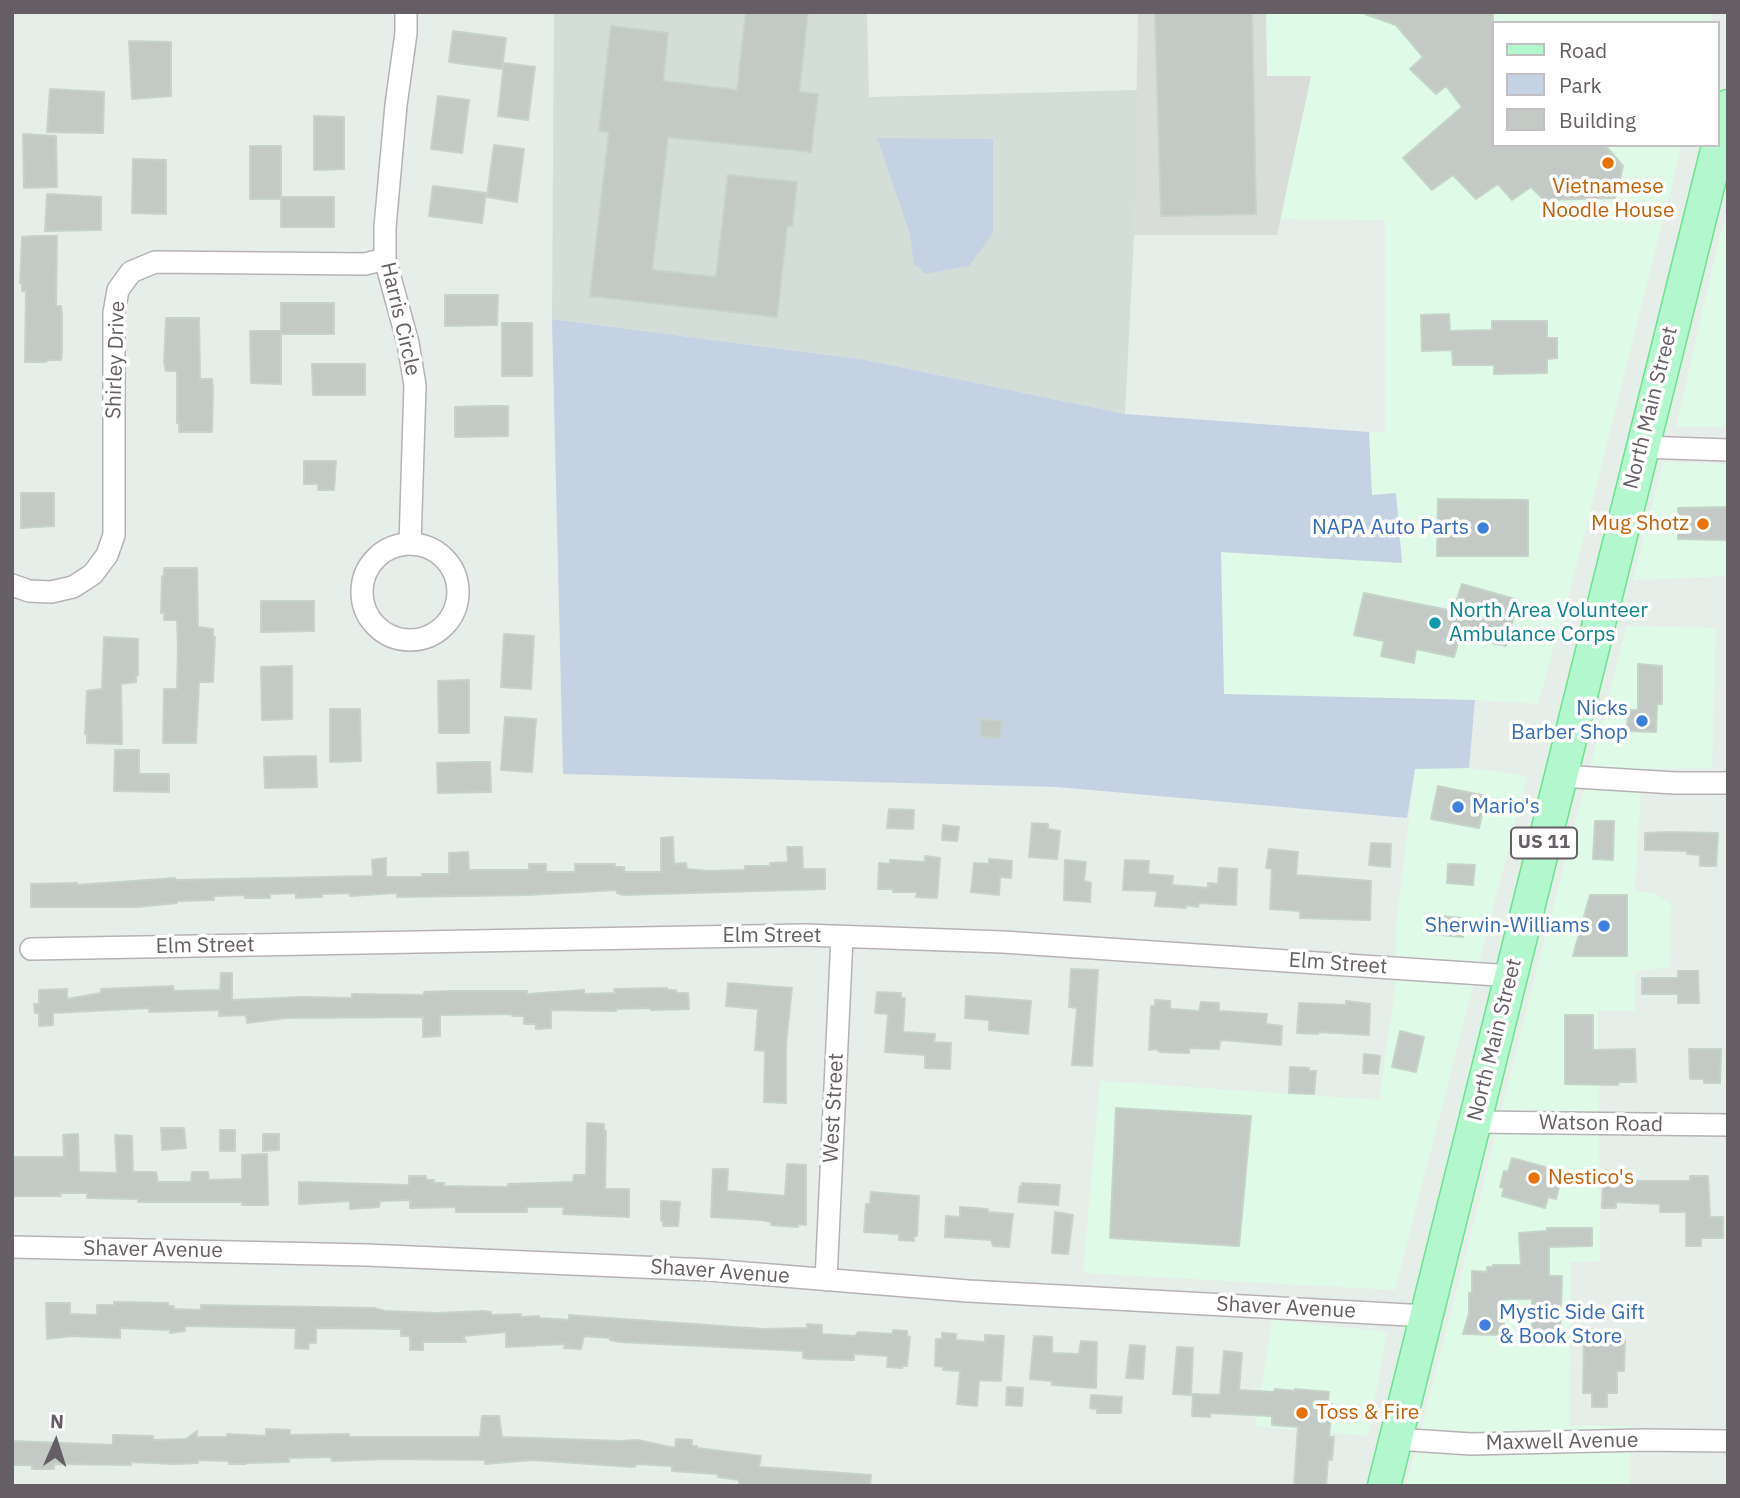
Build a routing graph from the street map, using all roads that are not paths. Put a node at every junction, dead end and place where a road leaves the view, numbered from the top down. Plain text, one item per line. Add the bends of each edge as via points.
1 (406, 12) edge
2 (1728, 106) edge
3 (1719, 141) edge
4 (1718, 147) edge
5 (385, 259) junction
6 (1641, 447) junction
7 (1728, 450) edge
8 (410, 544) junction
9 (12, 585) edge
10 (1560, 776) junction
11 (1728, 783) edge
12 (842, 937) junction
13 (31, 949) dead end
14 (1511, 976) junction
15 (1475, 1122) junction
16 (1728, 1125) edge
17 (12, 1247) edge
18 (826, 1280) junction
19 (1427, 1316) junction
20 (1396, 1438) junction
21 (1728, 1441) edge
22 (1384, 1486) edge

1 - 5 street, Harris Circle
2 - 3 main road, North Main Street / US 11
4 - 6 main road, North Main Street / US 11
5 - 8 street, Harris Circle via 415,385
5 - 9 street, Shirley Drive via 365,264 155,262 131,272 118,290 114,313 114,535 107,555 93,574 73,587 29,592
6 - 7 street
6 - 10 main road, North Main Street / US 11
8 - 8 street via 391,547 375,558 361,593 365,611 376,627 411,641 430,637 445,626 456,610 459,592 455,573 444,557 428,547
10 - 11 street
10 - 14 main road, North Main Street / US 11
12 - 13 street, Elm Street
12 - 14 street, Elm Street via 1003,942
12 - 18 street, West Street
14 - 15 main road, North Main Street / US 11
15 - 16 street, Watson Road
15 - 19 main road, North Main Street / US 11
17 - 18 street, Shaver Avenue via 366,1255 709,1270
18 - 19 street, Shaver Avenue
19 - 20 main road, North Main Street / US 11
20 - 21 street, Maxwell Avenue via 1471,1444
20 - 22 main road, North Main Street / US 11

